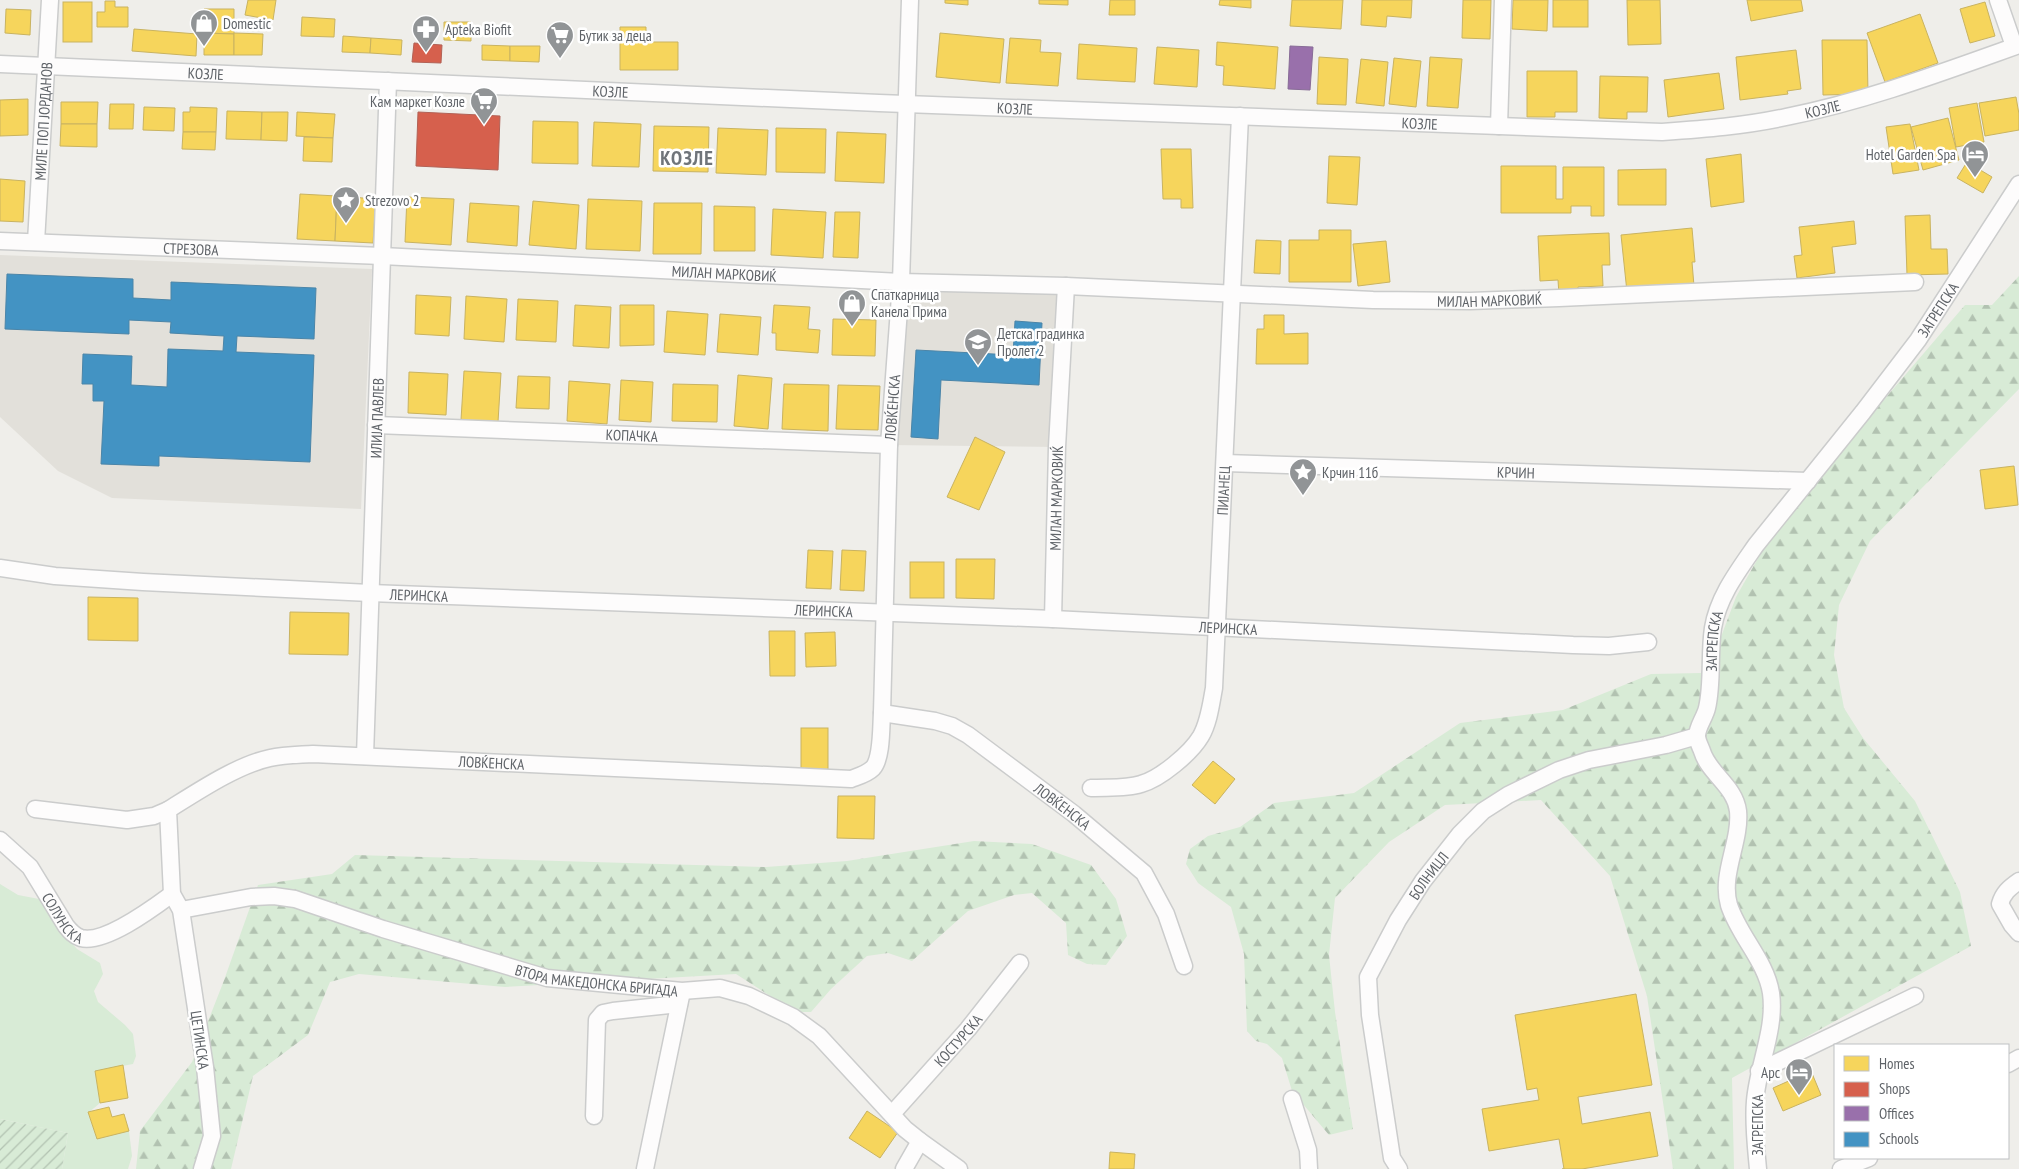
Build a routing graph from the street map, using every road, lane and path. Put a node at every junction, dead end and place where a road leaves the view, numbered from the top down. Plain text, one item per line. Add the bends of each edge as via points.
1 (50, 0) edge
2 (910, 0) edge
3 (1503, 0) edge
4 (1998, 0) edge
5 (2017, 46) edge
6 (0, 64) edge
7 (48, 66) junction
8 (388, 81) junction
9 (906, 103) junction
10 (1240, 116) junction
11 (1498, 126) junction
12 (2019, 184) edge
13 (0, 241) edge
14 (36, 242) junction
15 (382, 256) junction
16 (901, 282) junction
17 (1915, 282) dead end
18 (1066, 286) junction
19 (1231, 294) junction
20 (376, 425) junction
21 (889, 445) junction
22 (1225, 463) junction
23 (1808, 481) junction
24 (0, 568) edge
25 (370, 593) junction
26 (886, 612) junction
27 (1053, 619) junction
28 (1217, 627) junction
29 (1648, 642) dead end
30 (882, 713) junction
31 (1697, 736) junction
32 (365, 756) junction
33 (1091, 788) dead end
34 (34, 809) dead end
35 (155, 815) junction
36 (0, 840) edge
37 (2019, 881) edge
38 (172, 894) junction
39 (181, 910) junction
40 (2019, 933) edge
41 (1020, 963) dead end
42 (1184, 966) dead end
43 (1915, 996) dead end
44 (680, 997) junction
45 (1759, 1071) junction
46 (1292, 1099) dead end
47 (892, 1114) junction
48 (594, 1116) dead end
49 (920, 1142) junction
50 (1866, 1159) edge
51 (202, 1169) edge
52 (646, 1169) edge
53 (904, 1169) edge
54 (959, 1169) edge
55 (1309, 1169) edge
56 (1399, 1169) edge
57 (1758, 1169) edge
58 (1840, 1169) edge

1 - 7 street, МИЛЕ ПОП ЈОРДАНОВ
2 - 9 street, ЛОВЌЕНСКА
3 - 11 street
4 - 5 street
5 - 11 street, КОЗЛЕ via 1842,103 1736,126 1662,132
6 - 7 street, КОЗЛЕ
7 - 8 street, КОЗЛЕ
7 - 14 street, МИЛЕ ПОП ЈОРДАНОВ
8 - 9 street, КОЗЛЕ
8 - 15 street, ИЛИЈА ПАВЛЕВ
9 - 10 street, КОЗЛЕ
9 - 16 street, ЛОВЌЕНСКА
10 - 11 street, КОЗЛЕ
10 - 19 street, ПИЈАНЕЦ
12 - 23 street, ЗАГРЕПСКА via 1918,340
13 - 14 street, СТРЕЗОВА
14 - 15 street, СТРЕЗОВА
15 - 16 street, МИЛАН МАРКОВИЌ
15 - 20 street, ИЛИЈА ПАВЛЕВ
16 - 18 street, МИЛАН МАРКОВИЌ
16 - 21 street, ЛОВЌЕНСКА
17 - 19 street, МИЛАН МАРКОВИЌ via 1470,301
18 - 19 street, МИЛАН МАРКОВИЌ
18 - 27 street, МИЛАН МАРКОВИЌ via 1057,447
19 - 22 street, ПИЈАНЕЦ
20 - 21 street, КОПАЧКА
20 - 25 street, ИЛИЈА ПАВЛЕВ
21 - 26 street, ЛОВЌЕНСКА
22 - 23 street, КРЧИН
22 - 28 street, ПИЈАНЕЦ
23 - 31 street, ЗАГРЕПСКА via 1756,545 1721,599 1713,628 1708,708
24 - 25 street, ЛЕРИНСКА via 55,576 143,582
25 - 26 street, ЛЕРИНСКА
25 - 32 street, ИЛИЈА ПАВЛЕВ
26 - 27 street, ЛЕРИНСКА
26 - 30 street, ЛОВЌЕНСКА
27 - 28 street, ЛЕРИНСКА
28 - 29 street, ЛЕРИНСКА via 1573,645
28 - 33 street, ПИЈАНЕЦ via 1214,688 1200,737 1161,774 1141,784
30 - 32 street, ЛОВЌЕНСКА via 880,752 874,767 851,778
30 - 42 street, ЛОВЌЕНСКА via 934,721 960,730 1104,838 1144,873 1166,914
31 - 45 street, ЗАГРЕПСКА via 1703,754 1733,794 1737,805 1727,881 1728,903 1766,975 1771,993 1771,1020
31 - 56 street, БОЛНИЦЛ via 1589,760 1559,770 1508,795 1482,811 1424,881 1398,920 1368,976 1370,1015 1392,1158
32 - 35 street, ЛОВЌЕНСКА via 313,754 269,758 206,786
34 - 35 street via 127,820
35 - 38 street
36 - 38 street, СОЛУНСКА via 30,867 66,926 80,938 105,935 148,912
37 - 40 street via 2009,888 2000,904
38 - 39 street
39 - 44 street, ВТОРА МАКЕДОНСКА БРИГАДА via 251,897 296,899 546,978
39 - 51 street, ЦЕТИНСКА via 212,1136
41 - 47 street, КОСТУРСКА via 968,1029
43 - 45 street
44 - 47 street, ВТОРА МАКЕДОНСКА БРИГАДА via 720,988 749,996 793,1017 819,1036
44 - 48 street via 603,1013 597,1020
44 - 52 street
45 - 57 street, ЗАГРЕПСКА via 1755,1101
46 - 55 street via 1308,1150
47 - 49 street, ВТОРА МАКЕДОНСКА БРИГАДА
49 - 53 street
49 - 54 street, ВТОРА МАКЕДОНСКА БРИГАДА
50 - 58 street

